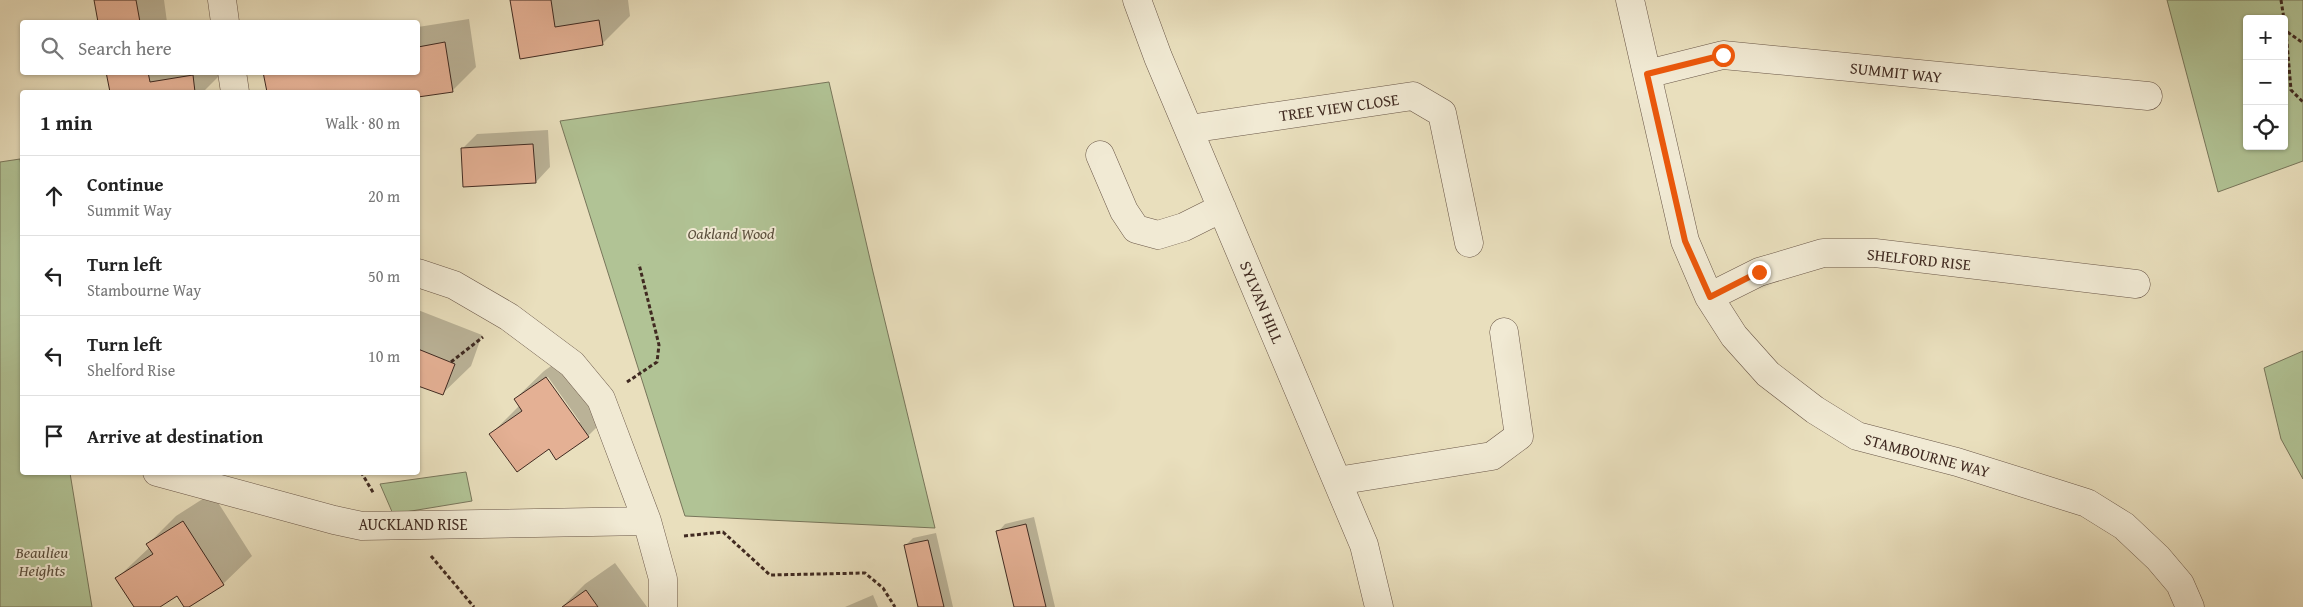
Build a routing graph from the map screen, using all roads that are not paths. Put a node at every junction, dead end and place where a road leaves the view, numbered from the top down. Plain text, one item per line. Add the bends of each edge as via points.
1 (222, 0) edge
2 (1137, 0) edge
3 (1630, 0) edge
4 (225, 20) edge
5 (1647, 74) junction
6 (232, 75) edge
7 (235, 90) edge
8 (2148, 96) dead end
9 (1189, 129) junction
10 (1100, 155) dead end
11 (1222, 208) junction
12 (1469, 243) dead end
13 (420, 274) edge
14 (2136, 284) dead end
15 (1710, 297) junction
16 (1504, 332) dead end
17 (168, 475) edge
18 (1337, 480) junction
19 (649, 530) junction
20 (663, 607) edge
21 (1379, 607) edge
22 (2190, 607) edge

1 - 4 street
2 - 9 street, SYLVAN HILL
3 - 5 street, STAMBOURNE WAY
5 - 8 street, SUMMIT WAY via 1723,55
5 - 15 street, STAMBOURNE WAY via 1685,241
6 - 7 street
9 - 11 street, SYLVAN HILL
9 - 12 street, TREE VIEW CLOSE via 1413,96 1442,113
10 - 11 street via 1124,211 1136,229 1158,235 1184,228
11 - 18 street, SYLVAN HILL
13 - 19 street via 454,285 523,326 572,364 601,399
14 - 15 street, SHELFORD RISE via 1875,253 1823,253 1759,272
15 - 22 street, STAMBOURNE WAY via 1734,336 1768,374 1815,410 1857,436 1957,462 2086,504 2124,526 2158,558 2180,584
16 - 18 street via 1519,436 1492,456
17 - 19 street, AUCKLAND RISE via 362,526
18 - 21 street, SYLVAN HILL via 1364,545
19 - 20 street via 663,580

